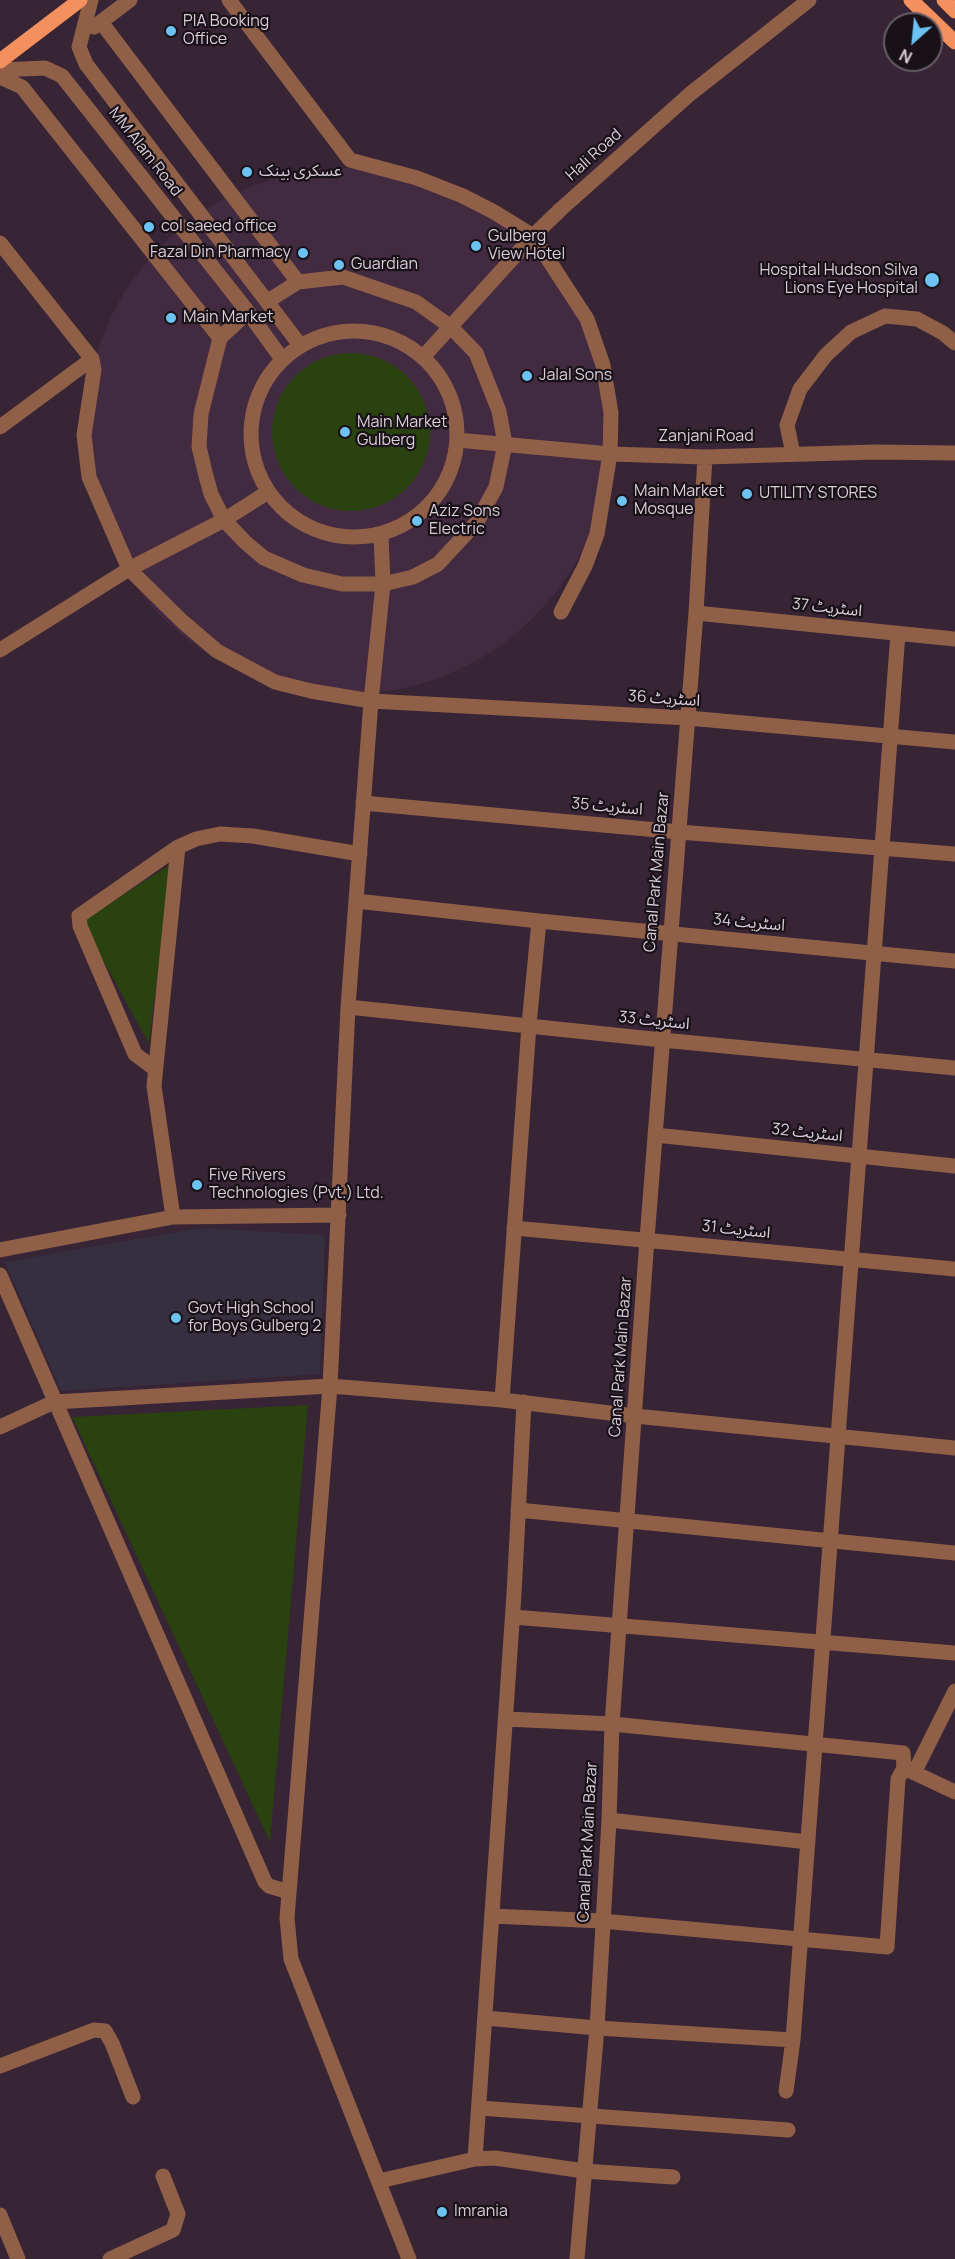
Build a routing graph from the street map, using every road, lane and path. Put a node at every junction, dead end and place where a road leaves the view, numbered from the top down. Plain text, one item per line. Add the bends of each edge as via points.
1 (80, 0) edge
2 (91, 0) edge
3 (130, 0) edge
4 (229, 0) edge
5 (809, 0) edge
6 (911, 0) edge
7 (944, 0) edge
8 (955, 11) edge
9 (101, 22) junction
10 (80, 39) junction
11 (955, 42) edge
12 (0, 61) edge
13 (0, 70) edge
14 (0, 77) edge
15 (533, 236) junction
16 (0, 243) edge
17 (298, 282) junction
18 (268, 301) junction
19 (248, 312) junction
20 (451, 327) junction
21 (220, 338) junction
22 (955, 343) edge
23 (300, 345) junction
24 (423, 357) junction
25 (92, 359) junction
26 (282, 359) junction
27 (0, 427) edge
28 (457, 440) junction
29 (505, 444) junction
30 (955, 453) edge
31 (610, 454) junction
32 (793, 454) junction
33 (705, 457) junction
34 (268, 492) junction
35 (224, 520) junction
36 (381, 534) junction
37 (129, 569) junction
38 (383, 584) junction
39 (561, 612) dead end
40 (696, 613) junction
41 (898, 633) junction
42 (955, 639) edge
43 (0, 650) edge
44 (371, 701) junction
45 (688, 718) junction
46 (891, 736) junction
47 (955, 742) edge
48 (363, 803) junction
49 (679, 832) junction
50 (178, 847) junction
51 (882, 848) junction
52 (360, 854) junction
53 (955, 854) edge
54 (356, 901) junction
55 (539, 921) junction
56 (671, 934) junction
57 (874, 953) junction
58 (955, 961) edge
59 (348, 1007) junction
60 (529, 1025) junction
61 (662, 1040) junction
62 (867, 1060) junction
63 (955, 1068) edge
64 (155, 1069) junction
65 (655, 1135) junction
66 (859, 1156) junction
67 (955, 1166) edge
68 (339, 1215) junction
69 (173, 1216) junction
70 (514, 1228) junction
71 (646, 1239) junction
72 (0, 1250) edge
73 (852, 1259) junction
74 (955, 1269) edge
75 (0, 1275) edge
76 (330, 1386) junction
77 (502, 1400) junction
78 (54, 1402) junction
79 (524, 1402) junction
80 (635, 1416) junction
81 (0, 1427) edge
82 (839, 1436) junction
83 (955, 1448) edge
84 (518, 1510) junction
85 (627, 1519) junction
86 (831, 1540) junction
87 (955, 1553) edge
88 (513, 1617) junction
89 (619, 1624) junction
90 (823, 1642) junction
91 (955, 1653) edge
92 (955, 1691) edge
93 (506, 1719) junction
94 (612, 1724) junction
95 (816, 1744) junction
96 (909, 1770) junction
97 (955, 1792) edge
98 (609, 1820) junction
99 (808, 1842) junction
100 (290, 1892) junction
101 (492, 1916) junction
102 (602, 1921) junction
103 (801, 1940) junction
104 (485, 2018) junction
105 (597, 2028) junction
106 (793, 2040) junction
107 (0, 2066) edge
108 (786, 2091) dead end
109 (133, 2097) dead end
110 (479, 2108) junction
111 (590, 2117) junction
112 (788, 2130) dead end
113 (475, 2159) junction
114 (584, 2171) junction
115 (163, 2176) dead end
116 (673, 2177) dead end
117 (379, 2181) junction
118 (0, 2215) edge
119 (18, 2259) edge
120 (110, 2259) edge
121 (409, 2259) edge
122 (577, 2259) edge

1 - 12 main road
2 - 10 street
3 - 9 street
4 - 15 street via 350,160 417,178 463,196
5 - 15 street, Hali Road via 690,94
6 - 11 main road
7 - 8 main road
9 - 10 street
9 - 17 street
10 - 18 street, MM Alam Road via 86,64
13 - 19 street, MM Alam Road via 45,68 62,76
14 - 21 street via 22,87
15 - 20 street, Hali Road
15 - 31 street via 587,319 603,365 611,413
16 - 25 street
17 - 18 street
17 - 20 street via 343,277 416,302
18 - 23 street, MM Alam Road
19 - 21 street
19 - 26 street, MM Alam Road
20 - 24 street, Hali Road
20 - 29 street via 476,353 499,411
21 - 35 street via 201,414 199,447 211,494
22 - 32 street via 917,319 885,316 851,332 800,388 787,425
23 - 24 street via 324,334 351,330 401,342
23 - 26 street
24 - 28 street via 441,378 453,403
25 - 27 street
25 - 37 street via 94,370 84,435 90,477
26 - 34 street via 266,377 255,399 250,423 256,471
28 - 29 street, Zanjani Road
28 - 36 street via 446,482 434,500 401,527
29 - 31 street, Zanjani Road
29 - 38 street via 496,488 477,522 438,564 413,577
30 - 32 street, Zanjani Road
31 - 33 street, Zanjani Road
31 - 39 street via 597,534
32 - 33 street, Zanjani Road
33 - 40 street, Canal Park Main Bazar
34 - 35 street
34 - 36 street via 290,516 318,531 349,537
35 - 37 street
35 - 38 street via 264,558 303,575 342,584
36 - 38 street
37 - 43 street
37 - 44 street, اسٹریٹ 36 via 217,651 275,682
38 - 44 street
40 - 41 street, اسٹریٹ 37
40 - 45 street, Canal Park Main Bazar
41 - 42 street, اسٹریٹ 37
41 - 46 street
44 - 45 street, اسٹریٹ 36
44 - 48 street
45 - 46 street, اسٹریٹ 36
45 - 49 street, Canal Park Main Bazar
46 - 47 street, اسٹریٹ 36
46 - 51 street
48 - 49 street, اسٹریٹ 35
48 - 52 street
49 - 51 street, اسٹریٹ 35
49 - 56 street, Canal Park Main Bazar
50 - 52 street via 220,834
50 - 64 street
50 - 64 street via 79,916 135,1054
51 - 53 street, اسٹریٹ 35
51 - 57 street
52 - 54 street
54 - 55 street, اسٹریٹ 34
54 - 59 street
55 - 56 street, اسٹریٹ 34
55 - 60 street
56 - 57 street, اسٹریٹ 34
56 - 61 street, Canal Park Main Bazar
57 - 58 street, اسٹریٹ 34
57 - 62 street
59 - 60 street, اسٹریٹ 33
59 - 68 street
60 - 61 street, اسٹریٹ 33
60 - 70 street
61 - 62 street, اسٹریٹ 33
61 - 65 street, Canal Park Main Bazar
62 - 63 street, اسٹریٹ 33
62 - 66 street
64 - 69 street via 154,1099
65 - 66 street, اسٹریٹ 32
65 - 71 street, Canal Park Main Bazar
66 - 67 street, اسٹریٹ 32
66 - 73 street
68 - 69 street
68 - 76 street
69 - 72 street
70 - 71 street, اسٹریٹ 31
70 - 77 street
71 - 73 street, اسٹریٹ 31
71 - 80 street, Canal Park Main Bazar
73 - 74 street, اسٹریٹ 31
73 - 82 street
75 - 78 street
76 - 77 street
76 - 78 street
76 - 100 street
77 - 79 street
78 - 81 street
78 - 100 street via 265,1882
79 - 80 street
79 - 84 street
80 - 82 street
80 - 85 street, Canal Park Main Bazar
82 - 83 street
82 - 86 street
84 - 85 street
84 - 88 street
85 - 86 street
85 - 89 street, Canal Park Main Bazar
86 - 87 street
86 - 90 street
88 - 89 street
88 - 93 street
89 - 90 street
89 - 94 street, Canal Park Main Bazar
90 - 91 street
90 - 95 street
92 - 96 street
93 - 94 street
93 - 101 street
94 - 95 street
94 - 98 street, Canal Park Main Bazar
95 - 96 street via 903,1753
95 - 99 street
96 - 97 street
96 - 103 street via 898,1779 887,1947
98 - 99 street
98 - 102 street, Canal Park Main Bazar
99 - 103 street
100 - 117 street via 287,1918 291,1959
101 - 102 street
101 - 104 street
102 - 103 street
102 - 105 street, Canal Park Main Bazar
103 - 106 street
104 - 105 street
104 - 110 street
105 - 106 street
105 - 111 street, Canal Park Main Bazar
106 - 108 street
107 - 109 street via 94,2030 105,2031
110 - 111 street
110 - 113 street
111 - 112 street
111 - 114 street, Canal Park Main Bazar
113 - 114 street via 495,2158
113 - 117 street
114 - 116 street
114 - 122 street, Canal Park Main Bazar
115 - 120 street via 178,2214 173,2230
117 - 121 street
118 - 119 street

